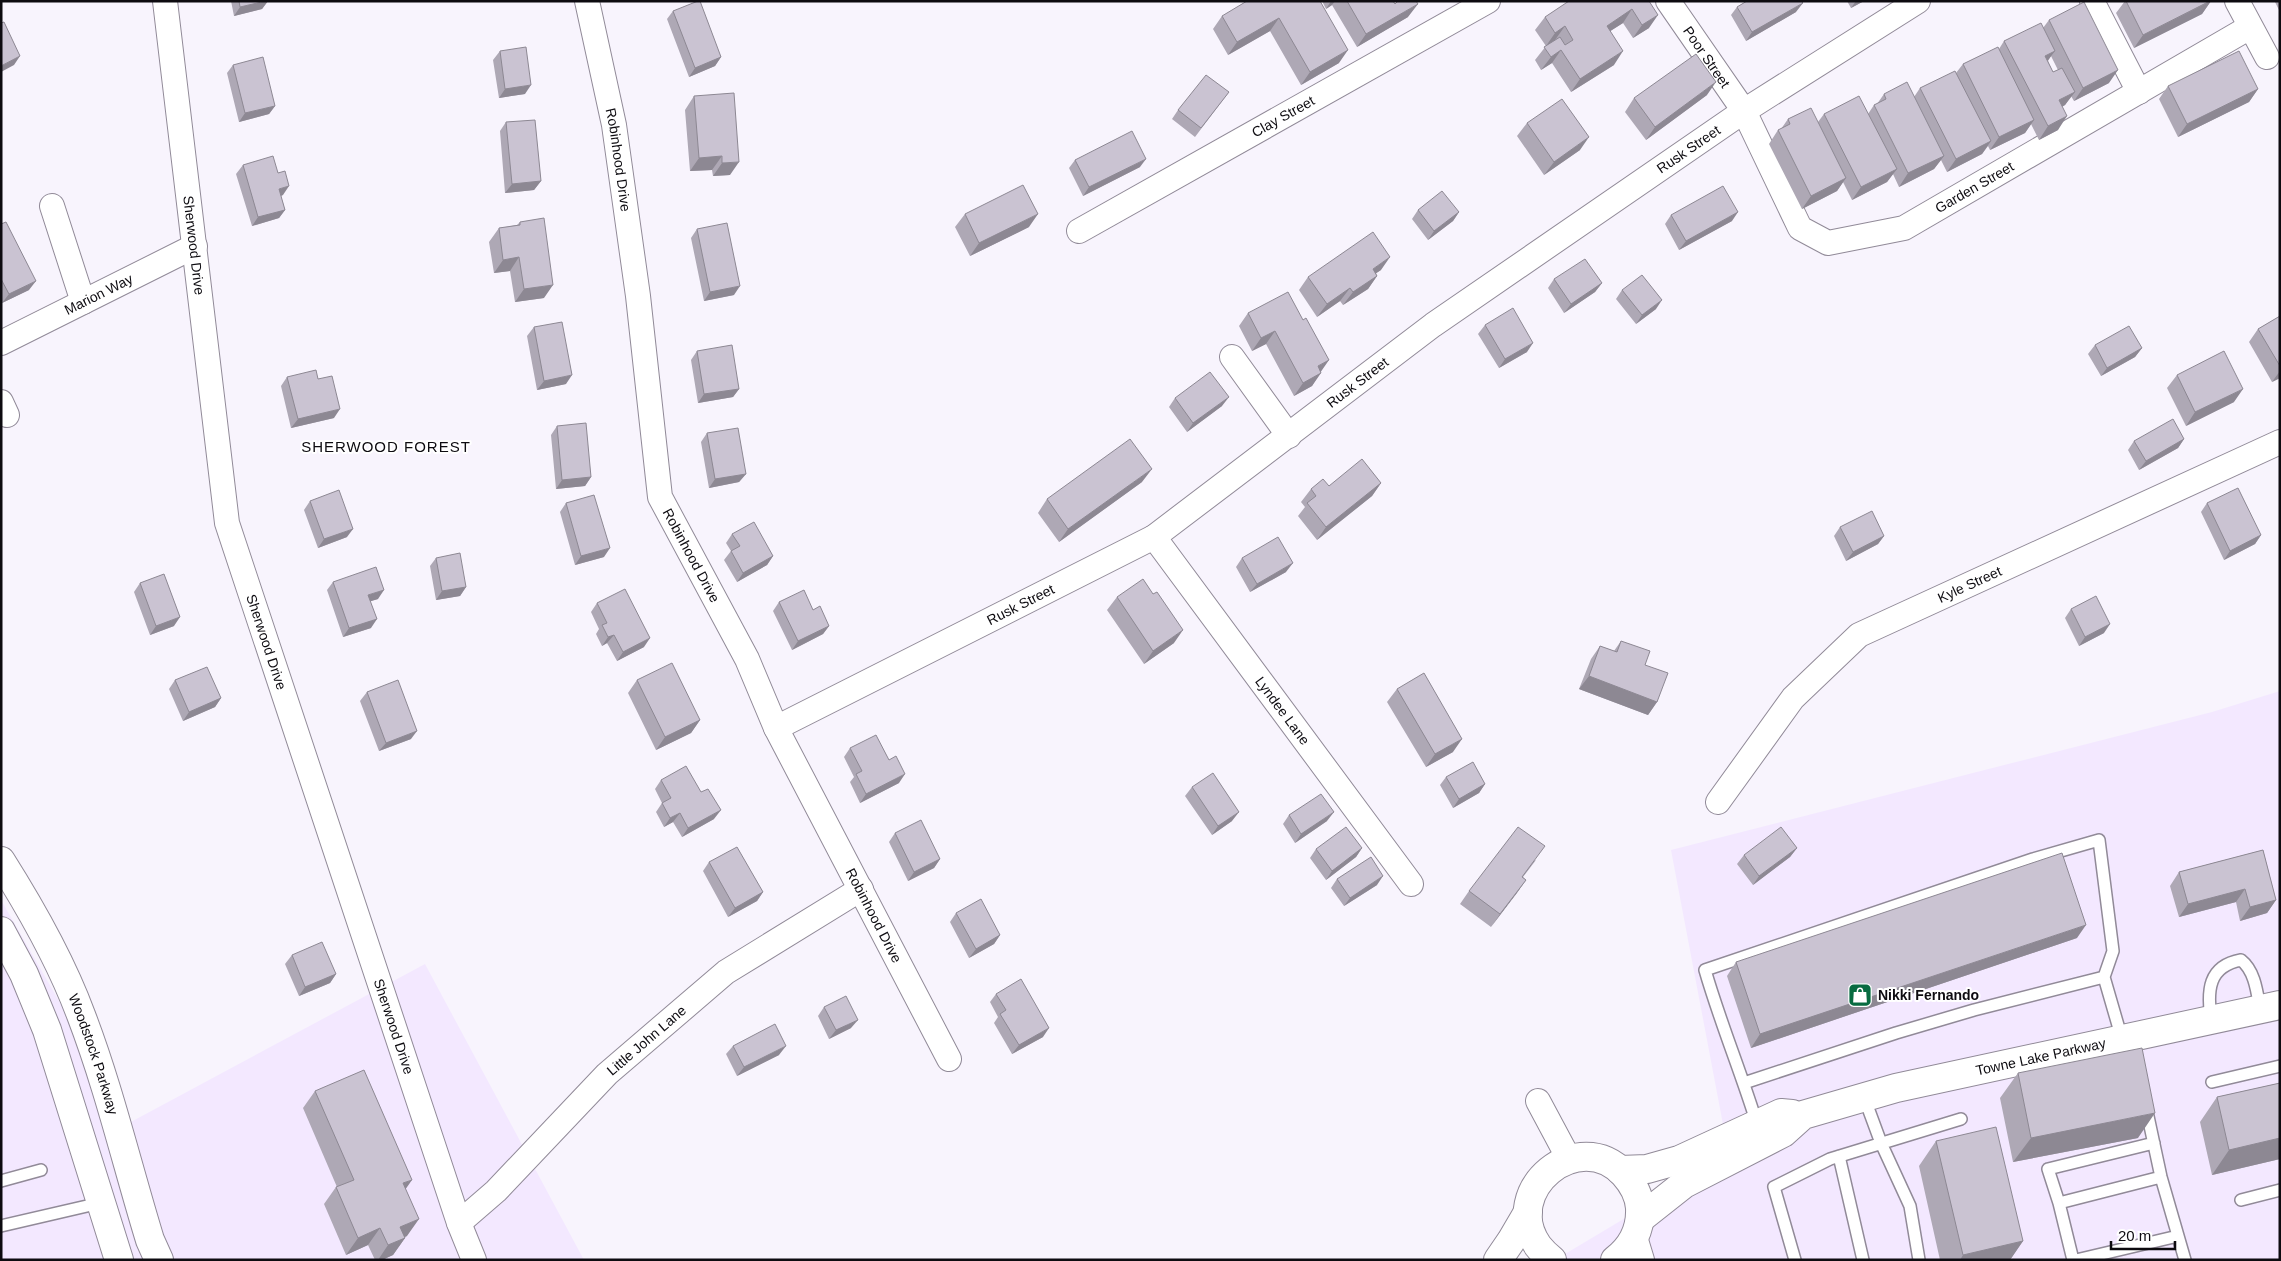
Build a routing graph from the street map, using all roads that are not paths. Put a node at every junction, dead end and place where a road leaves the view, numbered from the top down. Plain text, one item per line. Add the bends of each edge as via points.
1 (165, 1) edge
2 (587, 1) edge
3 (1488, 1) edge
4 (1668, 1) edge
5 (1918, 1) edge
6 (2092, 1) edge
7 (2240, 2) edge
8 (2250, 27) junction
9 (2267, 57) dead end
10 (2138, 92) junction
11 (1744, 112) junction
12 (52, 206) dead end
13 (1079, 231) dead end
14 (195, 246) junction
15 (83, 302) junction
16 (1, 343) edge
17 (1232, 356) dead end
18 (1289, 436) junction
19 (2280, 442) edge
20 (1154, 537) junction
21 (776, 728) junction
22 (1718, 802) dead end
23 (1, 861) edge
24 (1410, 884) dead end
25 (860, 889) junction
26 (1, 931) edge
27 (2104, 977) junction
28 (2270, 1007) edge
29 (2211, 1019) junction
30 (2129, 1041) junction
31 (949, 1059) dead end
32 (2280, 1066) edge
33 (2212, 1082) dead end
34 (1744, 1083) junction
35 (2143, 1095) edge
36 (1864, 1097) junction
37 (1538, 1101) dead end
38 (1803, 1115) junction
39 (1961, 1119) dead end
40 (1757, 1124) junction
41 (2154, 1143) junction
42 (1881, 1144) junction
43 (1839, 1156) junction
44 (1569, 1159) junction
45 (41, 1170) dead end
46 (1620, 1170) junction
47 (2161, 1176) junction
48 (1, 1181) edge
49 (2280, 1190) edge
50 (2241, 1200) dead end
51 (100, 1203) junction
52 (2059, 1203) junction
53 (1528, 1212) junction
54 (459, 1223) junction
55 (1, 1226) edge
56 (2178, 1236) junction
57 (1639, 1238) edge
58 (119, 1260) edge
59 (159, 1260) edge
60 (474, 1260) edge
61 (1498, 1260) edge
62 (1552, 1260) edge
63 (1615, 1260) edge
64 (1795, 1260) edge
65 (1863, 1260) edge
66 (1919, 1260) edge
67 (2074, 1260) edge
68 (2185, 1260) edge

1 - 14 street, Sherwood Drive
2 - 21 street, Robinhood Drive via 614,125 638,296 660,497 747,659
3 - 13 street, Clay Street
4 - 11 street, Poor Street
5 - 11 street, Rusk Street
6 - 10 street
7 - 8 street
8 - 9 street
8 - 10 street, Garden Street
10 - 11 street, Garden Street via 1904,228 1828,243 1800,228
11 - 18 street, Rusk Street via 1433,325
12 - 15 street
14 - 15 street, Marion Way
14 - 54 street, Sherwood Drive via 227,523
15 - 16 street, Marion Way
17 - 18 street
18 - 20 street, Rusk Street
19 - 22 street, Kyle Street via 1859,635 1793,698
20 - 21 street, Rusk Street
20 - 24 street, Lyndee Lane
21 - 25 street, Robinhood Drive
23 - 59 main road, Woodstock Parkway via 57,958 81,1015 150,1240
25 - 31 street, Robinhood Drive
25 - 54 street, Little John Lane via 726,972 607,1074 496,1191
26 - 51 main road via 24,974 47,1030
27 - 30 lane
27 - 34 lane via 1974,1010
27 - 34 lane via 2113,951 2099,840 2033,859 1705,970
28 - 29 main road, Towne Lake Parkway
28 - 29 lane via 2256,987 2248,965 2241,960 2227,963 2213,977 2209,1001
29 - 30 main road, Towne Lake Parkway
30 - 36 main road, Towne Lake Parkway
32 - 33 lane
34 - 40 lane
35 - 41 lane
36 - 38 main road, Towne Lake Parkway
36 - 42 lane
37 - 44 street
38 - 40 main road, Towne Lake Parkway via 1781,1113
38 - 57 main road, Towne Lake Parkway via 1783,1133 1684,1184
39 - 42 lane
40 - 46 main road, Towne Lake Parkway via 1679,1160 1647,1169
41 - 47 lane
41 - 52 lane via 2048,1168
42 - 43 lane
42 - 66 lane via 1910,1206
43 - 64 lane via 1774,1187
43 - 65 lane
44 - 46 main road via 1587,1157 1604,1161
44 - 53 main road via 1553,1166 1540,1178 1531,1194
45 - 48 lane
46 - 57 main road via 1632,1183 1639,1199
47 - 52 lane
47 - 56 lane
49 - 50 lane
51 - 55 lane
51 - 58 main road
52 - 67 lane
53 - 61 main road
53 - 62 main road via 1530,1229 1538,1247
54 - 60 street, Sherwood Drive
56 - 67 lane
56 - 68 lane
57 - 63 main road, Towne Lake Parkway

